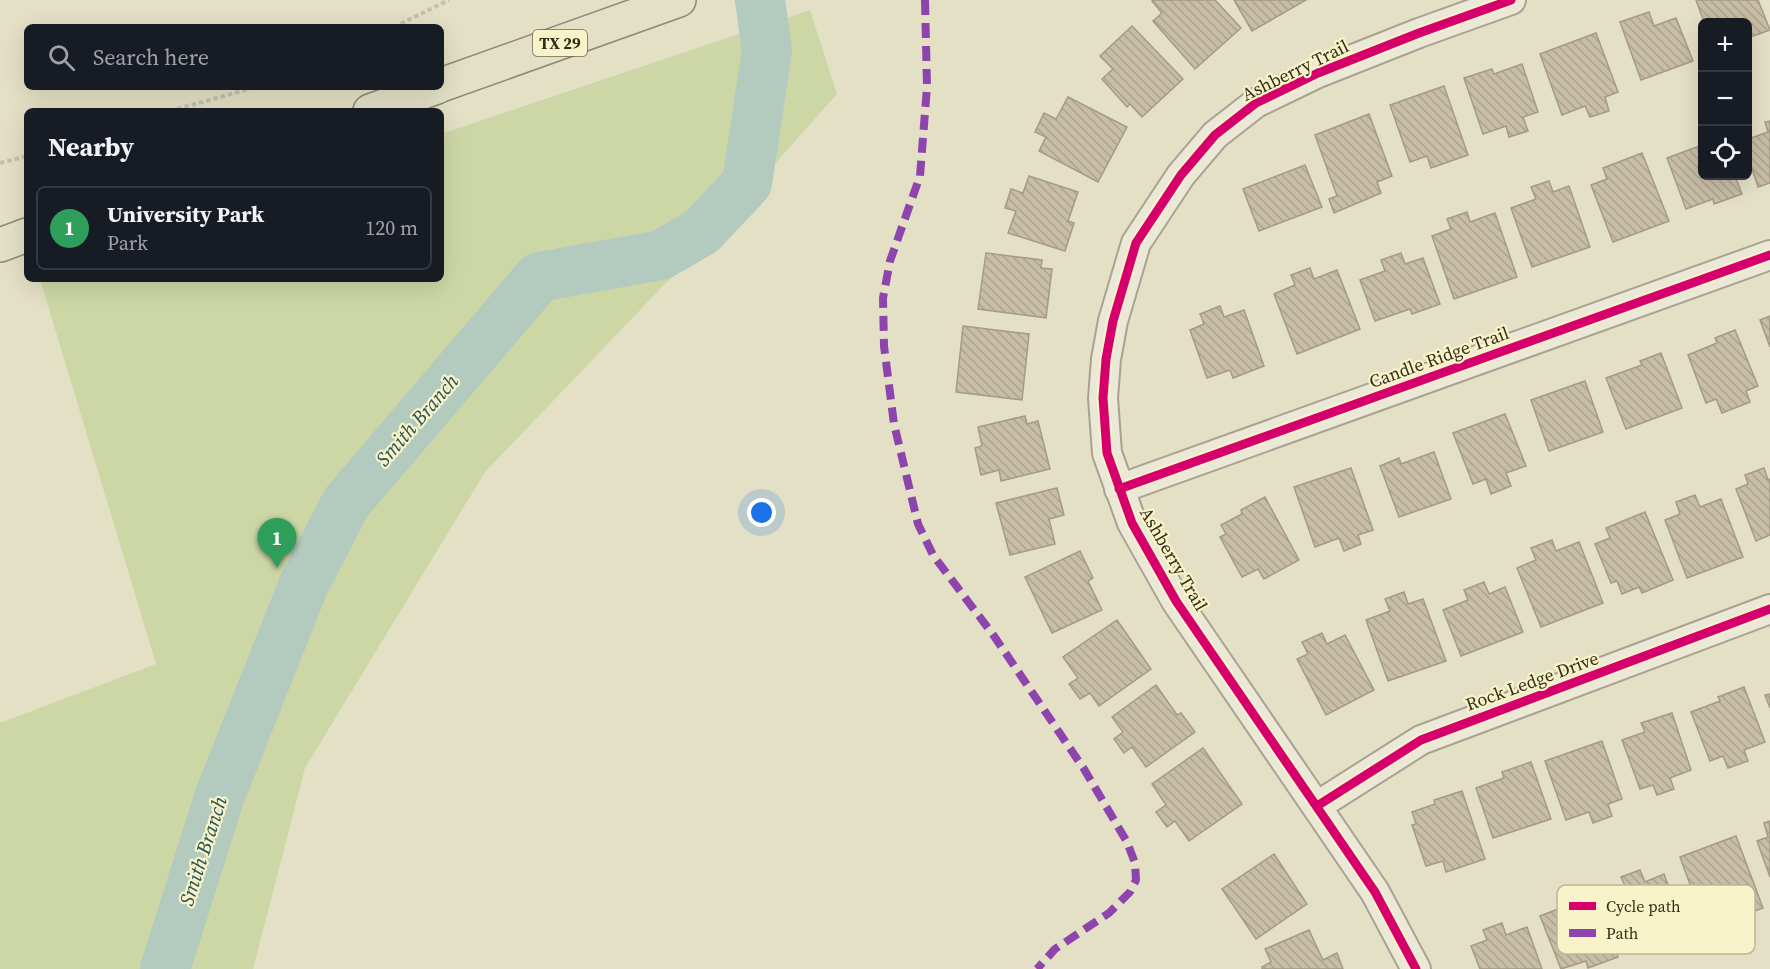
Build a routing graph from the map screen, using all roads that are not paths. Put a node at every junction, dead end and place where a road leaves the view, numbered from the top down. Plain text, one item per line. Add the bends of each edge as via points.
1 (679, 0) edge
2 (1511, 0) edge
3 (444, 85) edge
4 (429, 90) edge
5 (378, 108) edge
6 (24, 236) edge
7 (0, 245) edge
8 (1770, 255) edge
9 (1119, 489) junction
10 (1770, 609) edge
11 (1317, 806) junction
12 (1416, 969) edge

1 - 3 main road, TX 29
2 - 9 street, Ashberry Trail via 1318,73 1256,103 1215,135 1181,175 1136,243 1113,321 1103,398 1107,453
4 - 5 main road
6 - 7 main road
8 - 9 street, Candle Ridge Trail
9 - 11 street, Ashberry Trail via 1132,523 1176,601
10 - 11 street, Rock Ledge Drive via 1421,740
11 - 12 street, Ashberry Trail via 1375,892

